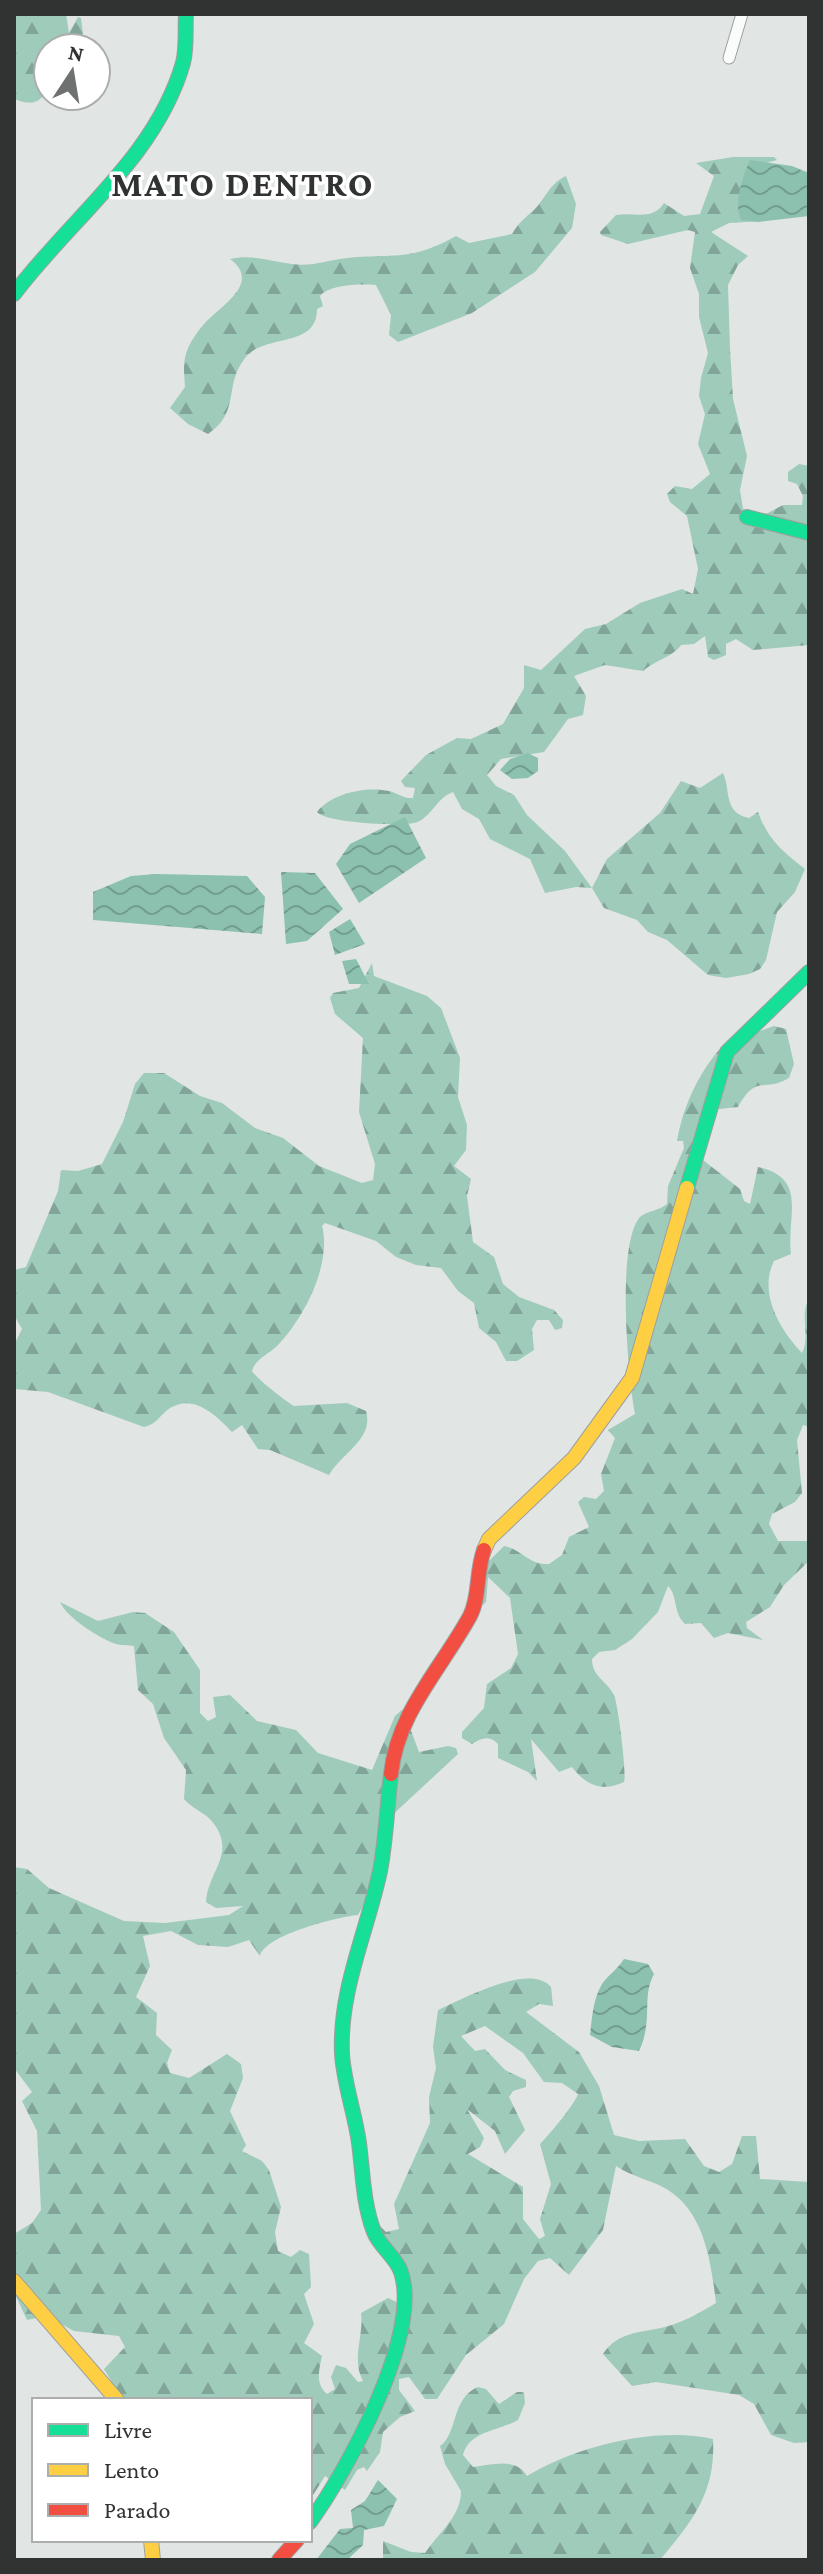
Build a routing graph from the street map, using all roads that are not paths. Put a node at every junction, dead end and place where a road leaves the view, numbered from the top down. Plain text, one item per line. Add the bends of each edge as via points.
1 (186, 14) edge
2 (742, 14) edge
3 (729, 58) dead end
4 (14, 294) edge
5 (747, 517) dead end
6 (809, 533) edge
7 (809, 972) edge
8 (14, 2281) edge
9 (115, 2398) edge
10 (312, 2519) edge
11 (295, 2542) edge
12 (279, 2560) edge

1 - 4 street via 181,71 158,122 134,157 48,249
2 - 3 street
5 - 6 street
7 - 10 street via 727,1052 632,1378 574,1458 489,1539 477,1568 472,1612 400,1728 380,1870 345,1999 342,2055 364,2201 375,2236 401,2270 406,2304 391,2367 353,2454
8 - 9 street
11 - 12 street

